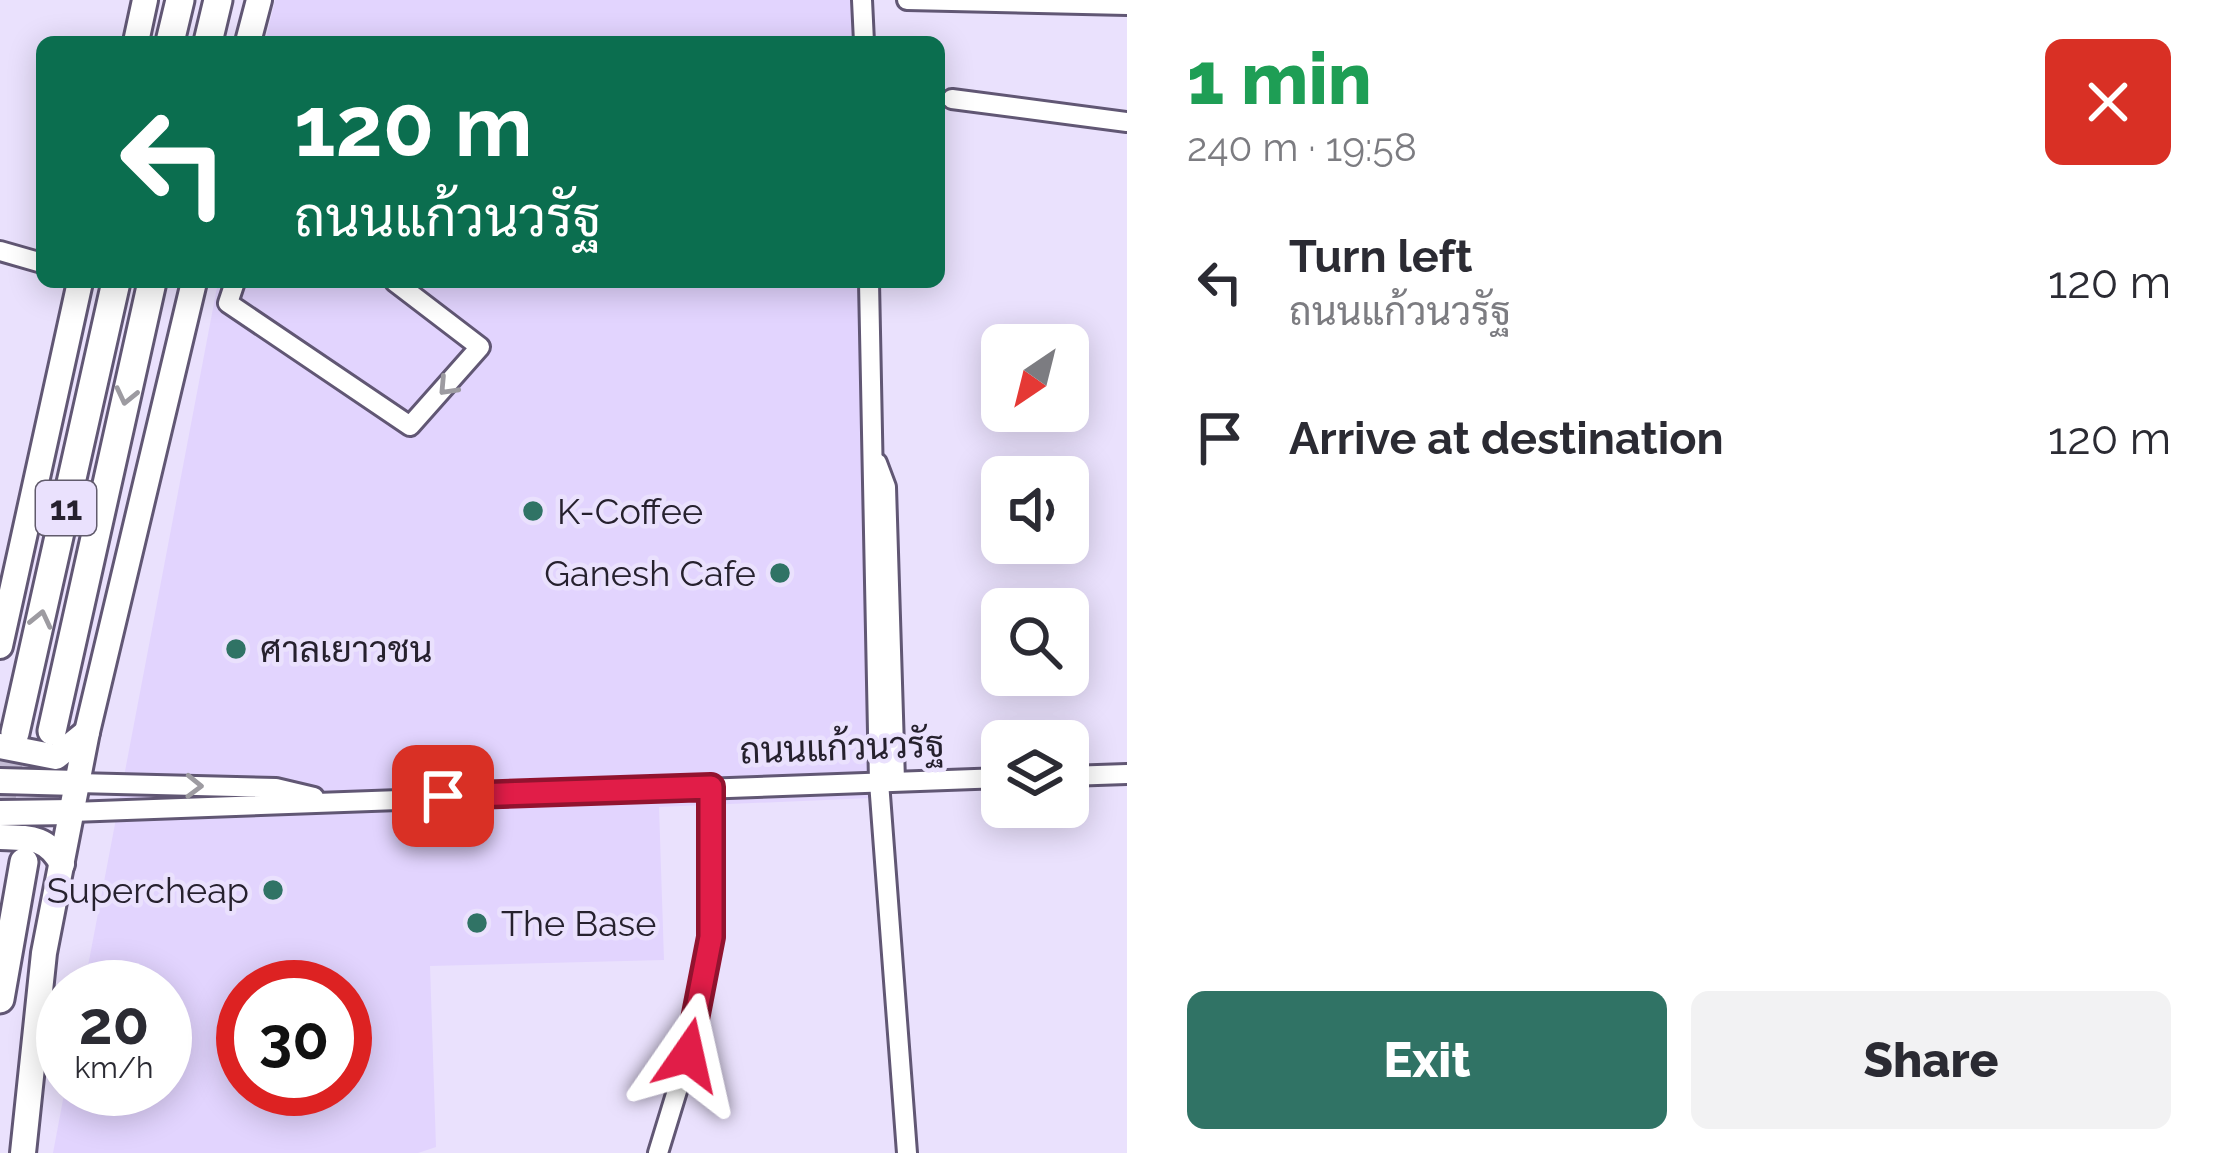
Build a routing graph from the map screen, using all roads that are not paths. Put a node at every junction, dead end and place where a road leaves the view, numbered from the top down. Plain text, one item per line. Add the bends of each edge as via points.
1 (146, 0) edge
2 (180, 0) edge
3 (218, 0) edge
4 (259, 0) edge
5 (862, 0) edge
6 (907, 0) edge
7 (1127, 5) edge
8 (137, 36) edge
9 (171, 36) edge
10 (209, 36) edge
11 (250, 36) edge
12 (863, 36) edge
13 (952, 98) dead end
14 (1127, 122) edge
15 (0, 251) edge
16 (36, 261) edge
17 (79, 288) edge
18 (115, 288) edge
19 (151, 288) edge
20 (193, 288) edge
21 (234, 288) edge
22 (403, 288) edge
23 (869, 288) edge
24 (0, 646) edge
25 (52, 730) dead end
26 (86, 732) junction
27 (8, 740) edge
28 (1127, 774) edge
29 (1089, 775) edge
30 (981, 779) edge
31 (0, 781) edge
32 (887, 782) junction
33 (76, 783) junction
34 (711, 787) junction
35 (324, 800) junction
36 (72, 812) junction
37 (0, 813) edge
38 (0, 837) edge
39 (24, 862) dead end
40 (62, 864) junction
41 (0, 999) edge
42 (23, 1153) edge
43 (658, 1153) edge
44 (908, 1153) edge

1 - 8 main road
2 - 9 highway
3 - 10 highway
4 - 11 main road
5 - 12 street
6 - 7 street
13 - 14 street
15 - 16 street
17 - 24 main road
27 -> 18 highway, 11
19 -> 25 highway, 11
20 - 26 main road
22 -> 21 street via 480,347 410,427 228,304
23 - 32 street
26 - 27 main road via 56,757
26 - 33 main road
28 - 29 street
30 - 32 street, ถนนแก้วนวรัฐ
31 - 33 main road, ถนนแก้วนวรัฐ
32 - 34 street, ถนนแก้วนวรัฐ
32 - 44 street
33 -> 35 street, ถนนแก้วนวรัฐ via 276,788
33 - 36 main road
34 - 35 street, ถนนแก้วนวรัฐ
34 - 43 street via 711,937
35 - 36 street, ถนนแก้วนวรัฐ
36 - 37 main road, ถนนแก้วนวรัฐ
36 - 40 main road
38 - 40 main road via 38,838
39 - 41 highway
40 - 42 main road

